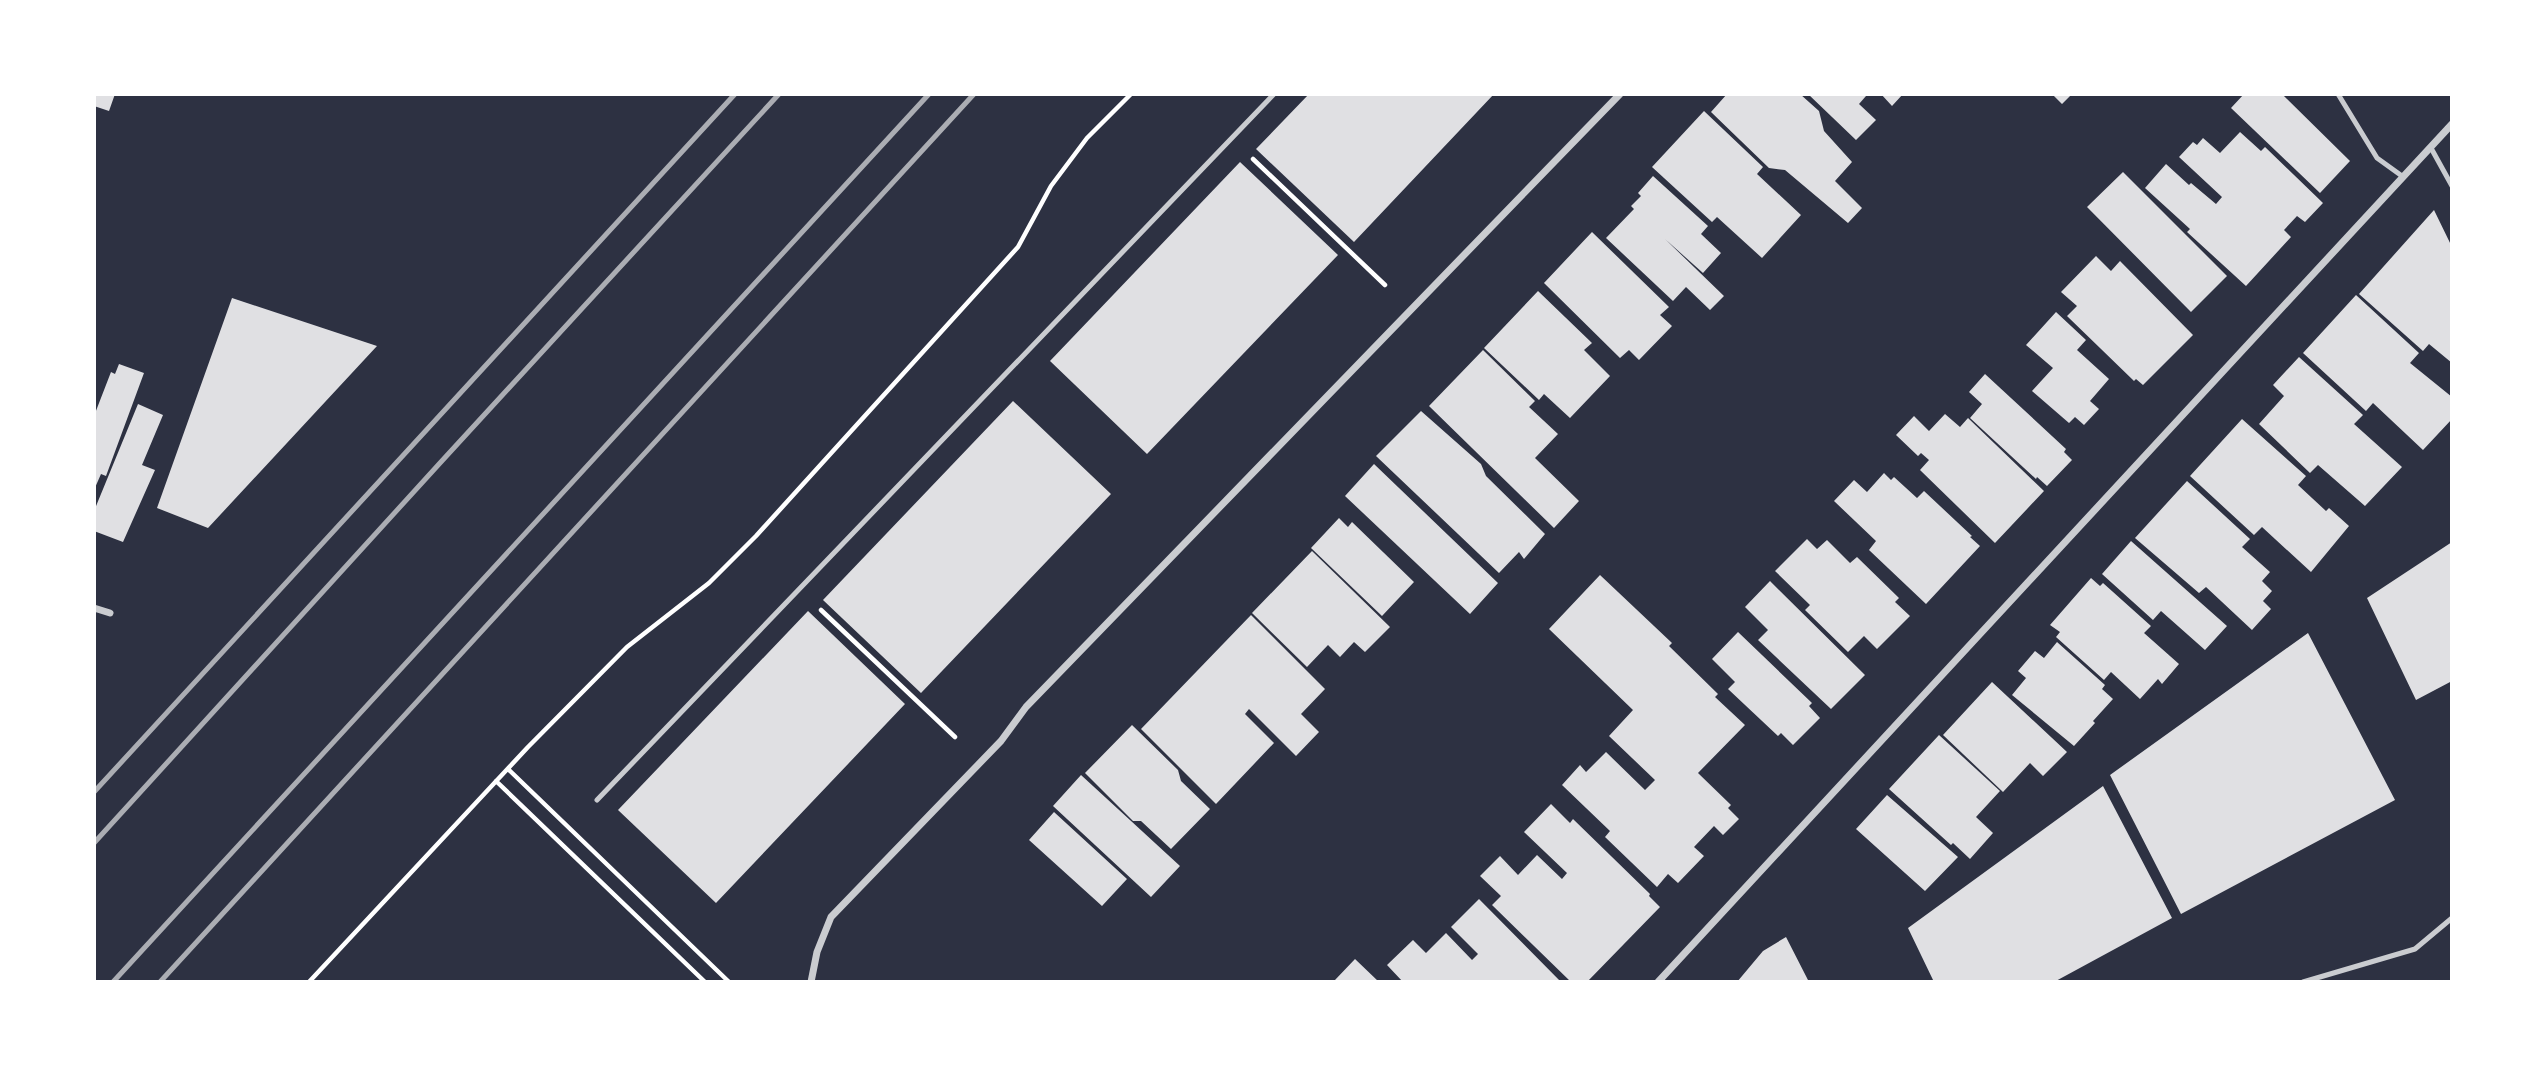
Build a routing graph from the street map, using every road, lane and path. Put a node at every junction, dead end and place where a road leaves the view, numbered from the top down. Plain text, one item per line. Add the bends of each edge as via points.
1 (1131, 94) edge
2 (1274, 94) edge
3 (1620, 94) edge
4 (2338, 94) edge
5 (2452, 124) edge
6 (1232, 139) junction
7 (2431, 148) junction
8 (2402, 176) junction
9 (2452, 186) edge
10 (1385, 285) dead end
11 (799, 589) junction
12 (94, 608) edge
13 (110, 613) dead end
14 (955, 737) dead end
15 (508, 769) junction
16 (496, 781) junction
17 (597, 800) dead end
18 (2452, 918) edge
19 (309, 982) edge
20 (705, 982) edge
21 (729, 982) edge
22 (811, 982) edge
23 (1658, 982) edge
24 (2303, 982) edge

1 - 15 path via 1087,138 1051,186 1018,247 757,536 709,583 627,647
2 - 6 lane
3 - 22 street via 1026,707 1001,741 831,917
4 - 8 lane via 2377,158
5 - 7 street
6 - 10 path
6 - 11 lane
7 - 8 street
7 - 9 lane
8 - 23 street
11 - 14 path
11 - 17 lane
12 - 13 street
15 - 16 path
15 - 21 path
16 - 19 path
16 - 20 path
18 - 24 lane via 2415,948

